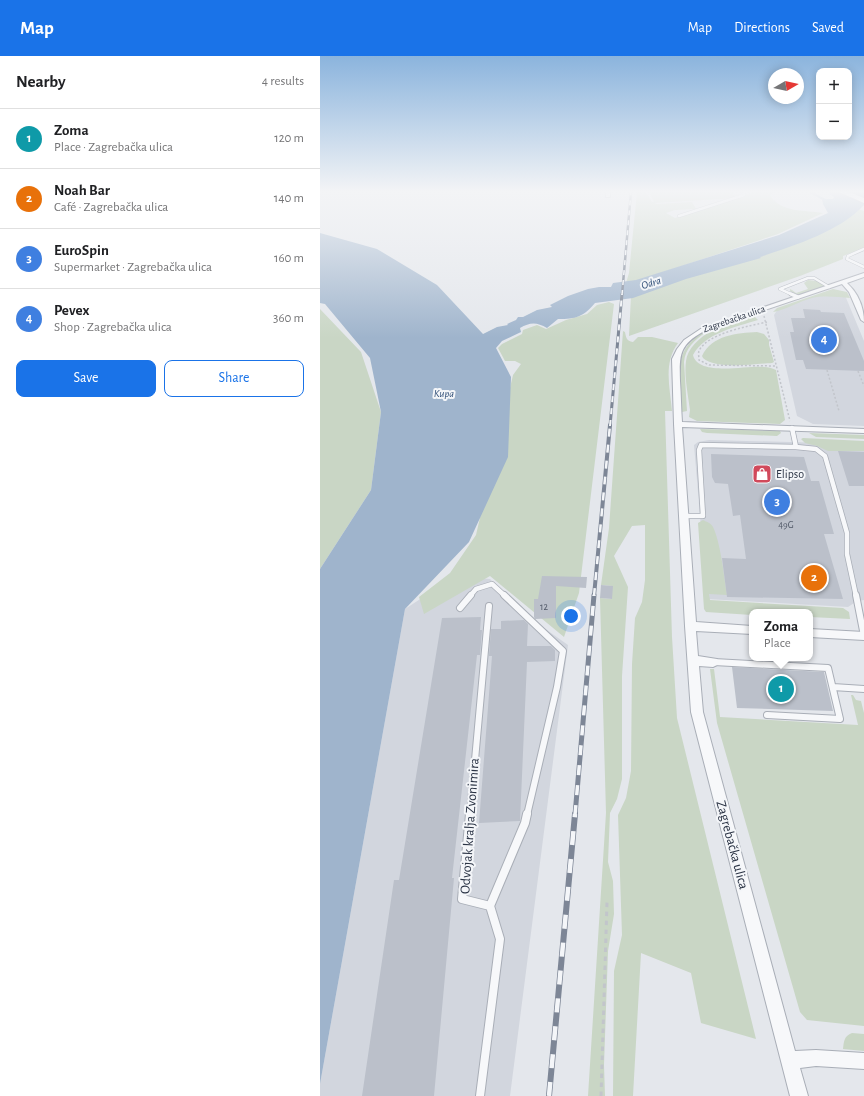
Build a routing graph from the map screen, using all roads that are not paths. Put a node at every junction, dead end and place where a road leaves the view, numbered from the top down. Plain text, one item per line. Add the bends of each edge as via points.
1 (864, 249) edge
2 (864, 267) edge
3 (864, 276) edge
4 (843, 282) junction
5 (829, 287) junction
6 (798, 297) junction
7 (864, 320) edge
8 (678, 424) junction
9 (792, 428) junction
10 (864, 431) edge
11 (796, 447) junction
12 (684, 516) junction
13 (489, 606) dead end
14 (460, 608) dead end
15 (690, 626) junction
16 (749, 630) edge
17 (813, 633) edge
18 (864, 636) edge
19 (693, 661) junction
20 (713, 662) joint
21 (833, 687) junction
22 (864, 689) edge
23 (767, 715) dead end
24 (490, 906) junction
25 (790, 1060) junction
26 (864, 1061) edge
27 (480, 1096) edge
28 (799, 1096) edge

1 - 2 lane via 848,256 847,259
3 - 4 street, Zagrebačka ulica
4 - 5 street, Zagrebačka ulica
4 - 7 street via 852,291
5 - 6 street, Zagrebačka ulica
5 - 6 lane via 814,278 808,278 780,289
6 - 8 street, Zagrebačka ulica via 708,327 684,342 676,359
8 - 9 street
8 - 12 street, Zagrebačka ulica
9 - 10 street
9 - 11 lane
11 - 12 lane via 701,445 699,450 703,516
11 - 18 lane via 815,448 825,456 847,533 847,554
12 - 15 street, Zagrebačka ulica
13 - 24 lane, Odvojak kralja Zvonimira via 462,899
14 - 24 lane via 476,589 492,584 563,651 525,823
15 - 16 street
15 - 19 street, Zagrebačka ulica
17 - 18 street
19 - 20 street
19 - 25 street, Zagrebačka ulica via 697,712
20 - 21 lane via 828,668
21 - 22 lane
21 - 23 lane via 840,719
24 - 27 lane via 500,939
25 - 26 street via 816,1058
25 - 28 street, Zagrebačka ulica

